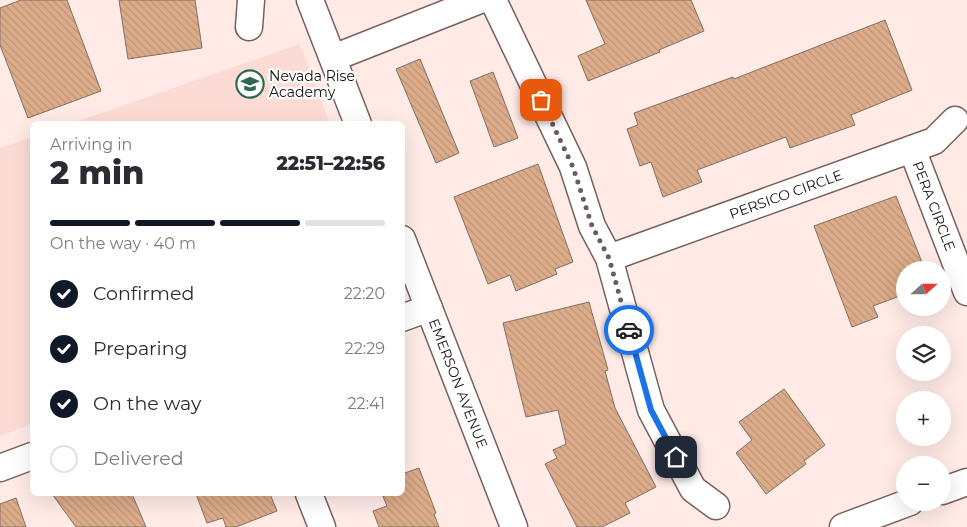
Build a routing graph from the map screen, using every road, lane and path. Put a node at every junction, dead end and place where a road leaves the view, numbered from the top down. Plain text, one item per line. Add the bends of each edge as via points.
1 (251, 0) edge
2 (310, 0) edge
3 (480, 0) edge
4 (493, 0) edge
5 (249, 28) dead end
6 (333, 58) junction
7 (955, 120) dead end
8 (357, 121) edge
9 (912, 149) junction
10 (405, 246) edge
11 (609, 258) junction
12 (967, 292) edge
13 (430, 308) junction
14 (405, 317) edge
15 (30, 457) edge
16 (0, 468) edge
17 (967, 482) edge
18 (951, 488) edge
19 (310, 496) edge
20 (716, 506) dead end
21 (896, 507) edge
22 (322, 527) edge
23 (514, 527) edge
24 (843, 527) edge

1 - 5 street
2 - 6 street
3 - 6 street
4 - 11 street via 573,167 592,226
6 - 8 street
7 - 9 street, PERSICO CIRCLE via 934,141
9 - 11 street, PERSICO CIRCLE
9 - 12 street, PERA CIRCLE
10 - 13 street, EMERSON AVENUE
11 - 20 street via 651,410 692,489
13 - 14 street
13 - 23 street, EMERSON AVENUE
15 - 16 street
17 - 18 street
19 - 22 street
21 - 24 street

